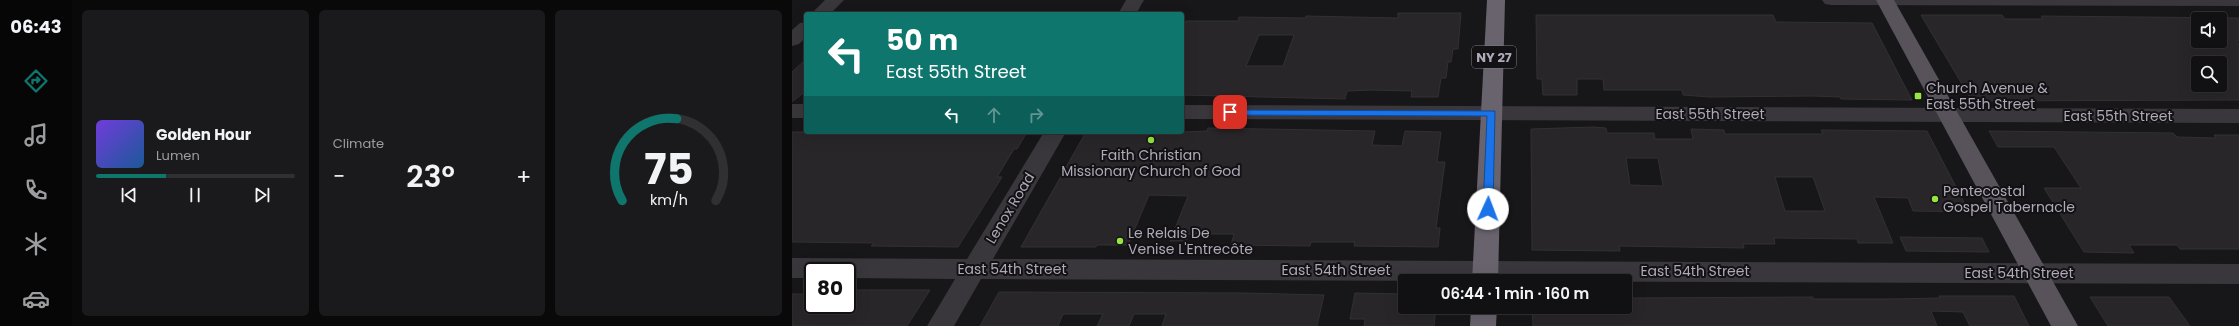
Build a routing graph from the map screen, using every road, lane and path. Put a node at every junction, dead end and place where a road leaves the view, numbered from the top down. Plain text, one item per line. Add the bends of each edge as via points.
1 (835, 0) edge
2 (1135, 0) edge
3 (1496, 0) edge
4 (1831, 0) edge
5 (1885, 0) edge
6 (2239, 1) edge
7 (822, 12) edge
8 (1127, 12) edge
9 (804, 29) edge
10 (792, 40) edge
11 (792, 111) edge
12 (804, 111) edge
13 (1184, 112) edge
14 (1492, 113) junction
15 (1947, 115) junction
16 (2239, 116) edge
17 (1054, 134) edge
18 (792, 268) edge
19 (974, 269) junction
20 (2034, 273) junction
21 (1485, 274) edge
22 (2239, 274) edge
23 (1398, 275) edge
24 (1632, 275) edge
25 (1484, 314) edge
26 (940, 326) edge
27 (1483, 326) edge
28 (2065, 326) edge

1 - 7 street
2 - 8 street
3 - 14 highway, NY 27
4 - 5 street
5 - 6 street
5 - 15 main road
9 - 10 street
11 - 12 street
13 - 14 street, East 55th Street
14 - 15 street, East 55th Street
14 - 21 highway, NY 27
15 - 16 street, East 55th Street
15 - 20 main road
17 - 19 street, Lenox Road
18 - 19 street, East 54th Street
19 - 23 street, East 54th Street
19 - 26 street, Lenox Road
20 - 22 street, East 54th Street
20 - 24 street, East 54th Street
20 - 28 main road
25 - 27 highway

